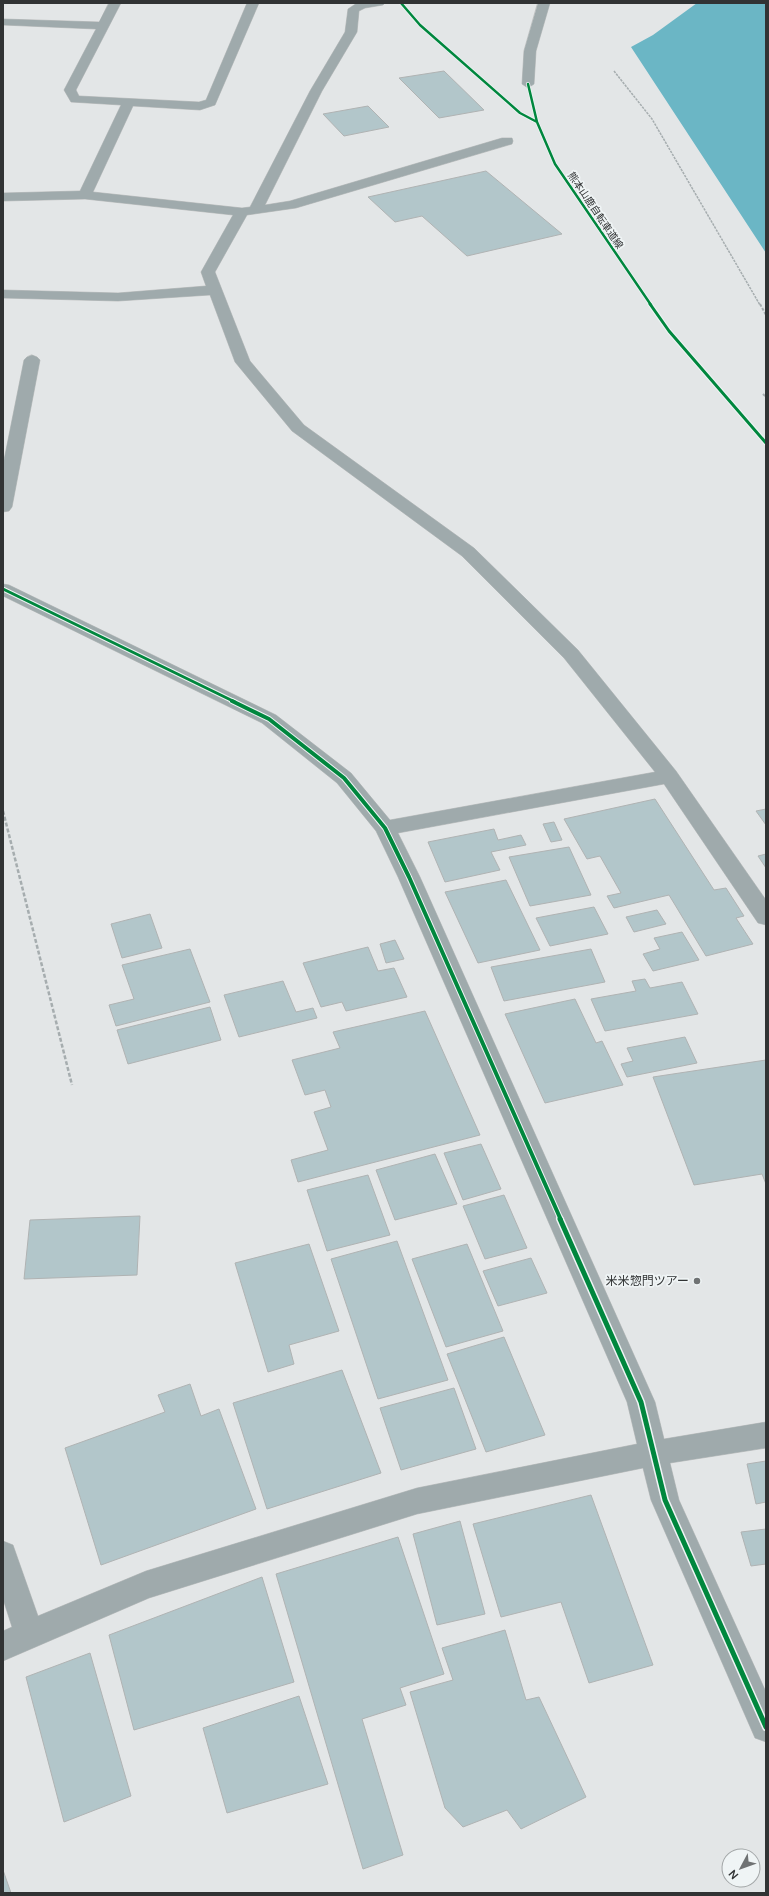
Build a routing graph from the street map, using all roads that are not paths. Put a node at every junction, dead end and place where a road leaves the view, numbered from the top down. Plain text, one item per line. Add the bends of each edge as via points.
1 (115, 3) edge
2 (254, 3) edge
3 (379, 3) edge
4 (544, 3) edge
5 (3, 22) edge
6 (103, 26) junction
7 (528, 84) dead end
8 (128, 103) junction
9 (507, 141) dead end
10 (85, 196) junction
11 (3, 197) edge
12 (249, 211) junction
13 (215, 290) junction
14 (3, 294) edge
15 (32, 360) dead end
16 (3, 507) edge
17 (3, 588) edge
18 (669, 776) junction
19 (385, 828) junction
20 (766, 917) edge
21 (766, 1435) edge
22 (654, 1453) junction
23 (3, 1555) edge
24 (30, 1633) junction
25 (3, 1646) edge
26 (766, 1727) edge

1 - 6 street
2 - 8 street via 211,102 200,106
3 - 12 street via 362,5 354,9 351,32
4 - 7 street via 530,51
5 - 6 street
6 - 8 street via 70,90 75,99
8 - 10 street
9 - 12 street via 291,204
10 - 11 street
10 - 12 street
12 - 13 street via 208,272
13 - 14 street via 118,297
13 - 18 street via 243,362 298,428 468,552 570,654
15 - 16 street
17 - 19 street via 269,719 344,778
18 - 19 street
18 - 20 street
19 - 22 street via 416,892 631,1378 641,1402
21 - 22 street
22 - 24 street via 418,1501 146,1585
22 - 26 street via 666,1500
23 - 24 street
24 - 25 street

